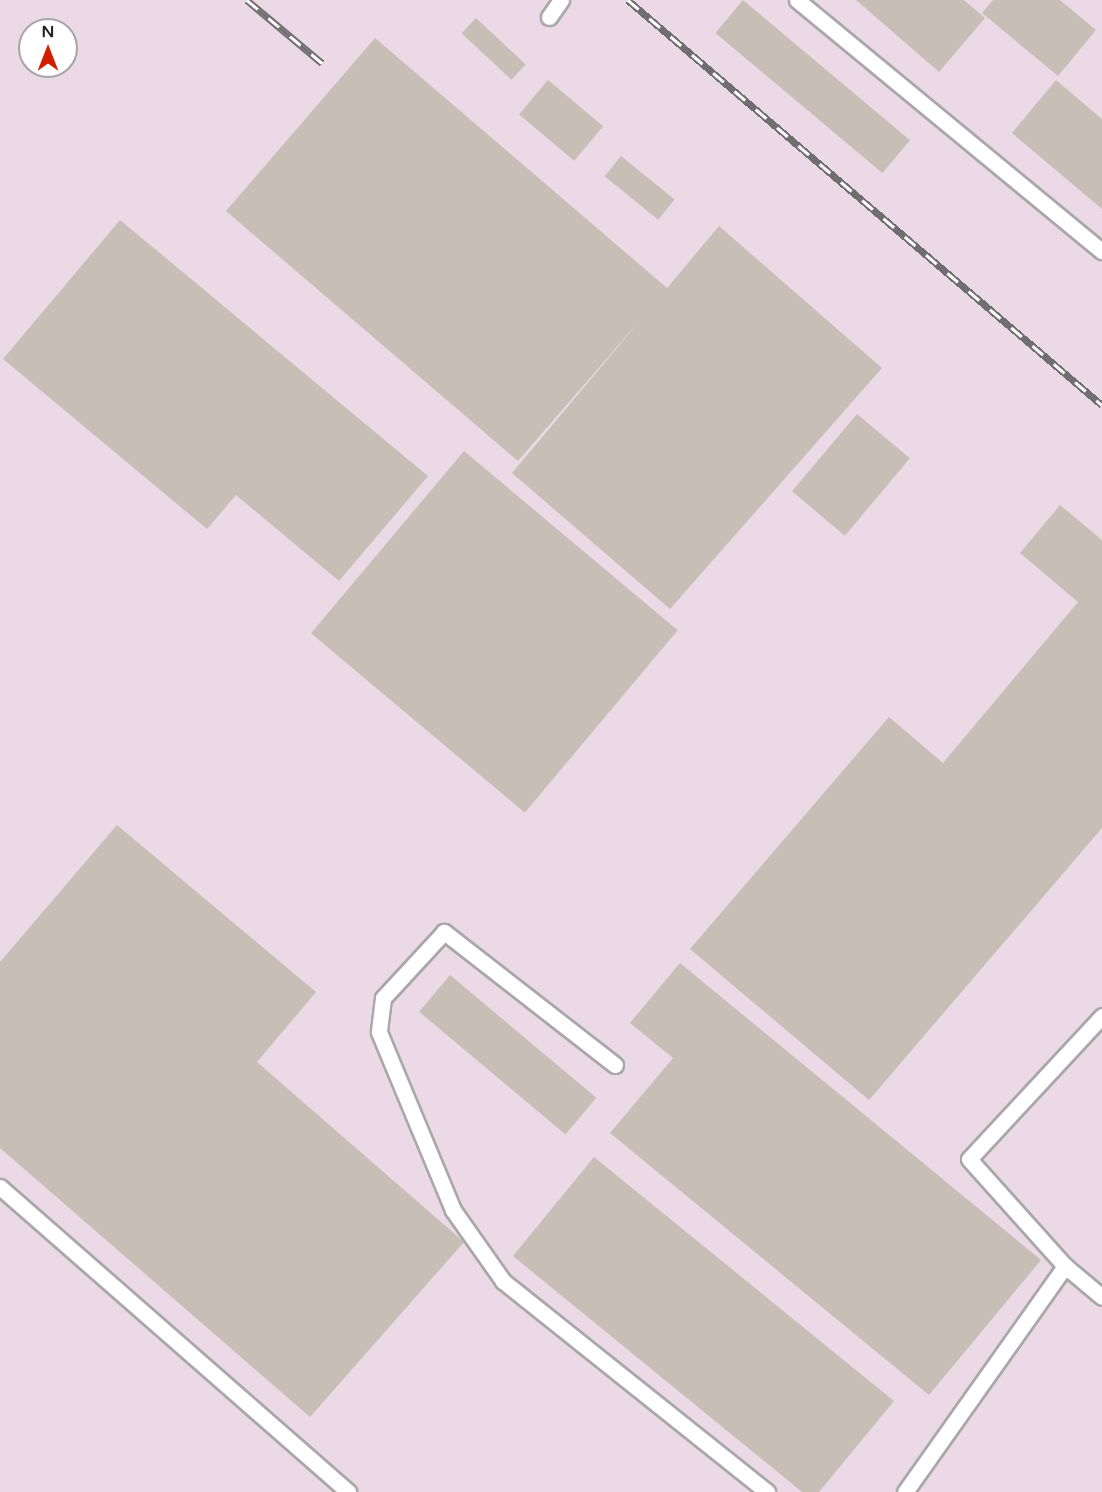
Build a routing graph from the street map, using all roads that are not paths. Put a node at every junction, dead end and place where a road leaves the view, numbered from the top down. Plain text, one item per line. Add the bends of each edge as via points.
1 (561, 0) edge
2 (797, 0) edge
3 (549, 17) dead end
4 (1102, 251) edge
5 (1102, 1016) edge
6 (615, 1065) dead end
7 (0, 1187) edge
8 (1065, 1266) junction
9 (1102, 1297) edge
10 (349, 1492) edge
11 (766, 1492) edge
12 (905, 1492) edge

1 - 3 lane
2 - 4 lane
5 - 8 lane via 969,1159
6 - 11 lane via 444,932 383,998 379,1032 453,1210 502,1281
7 - 10 lane
8 - 9 lane
8 - 12 lane

